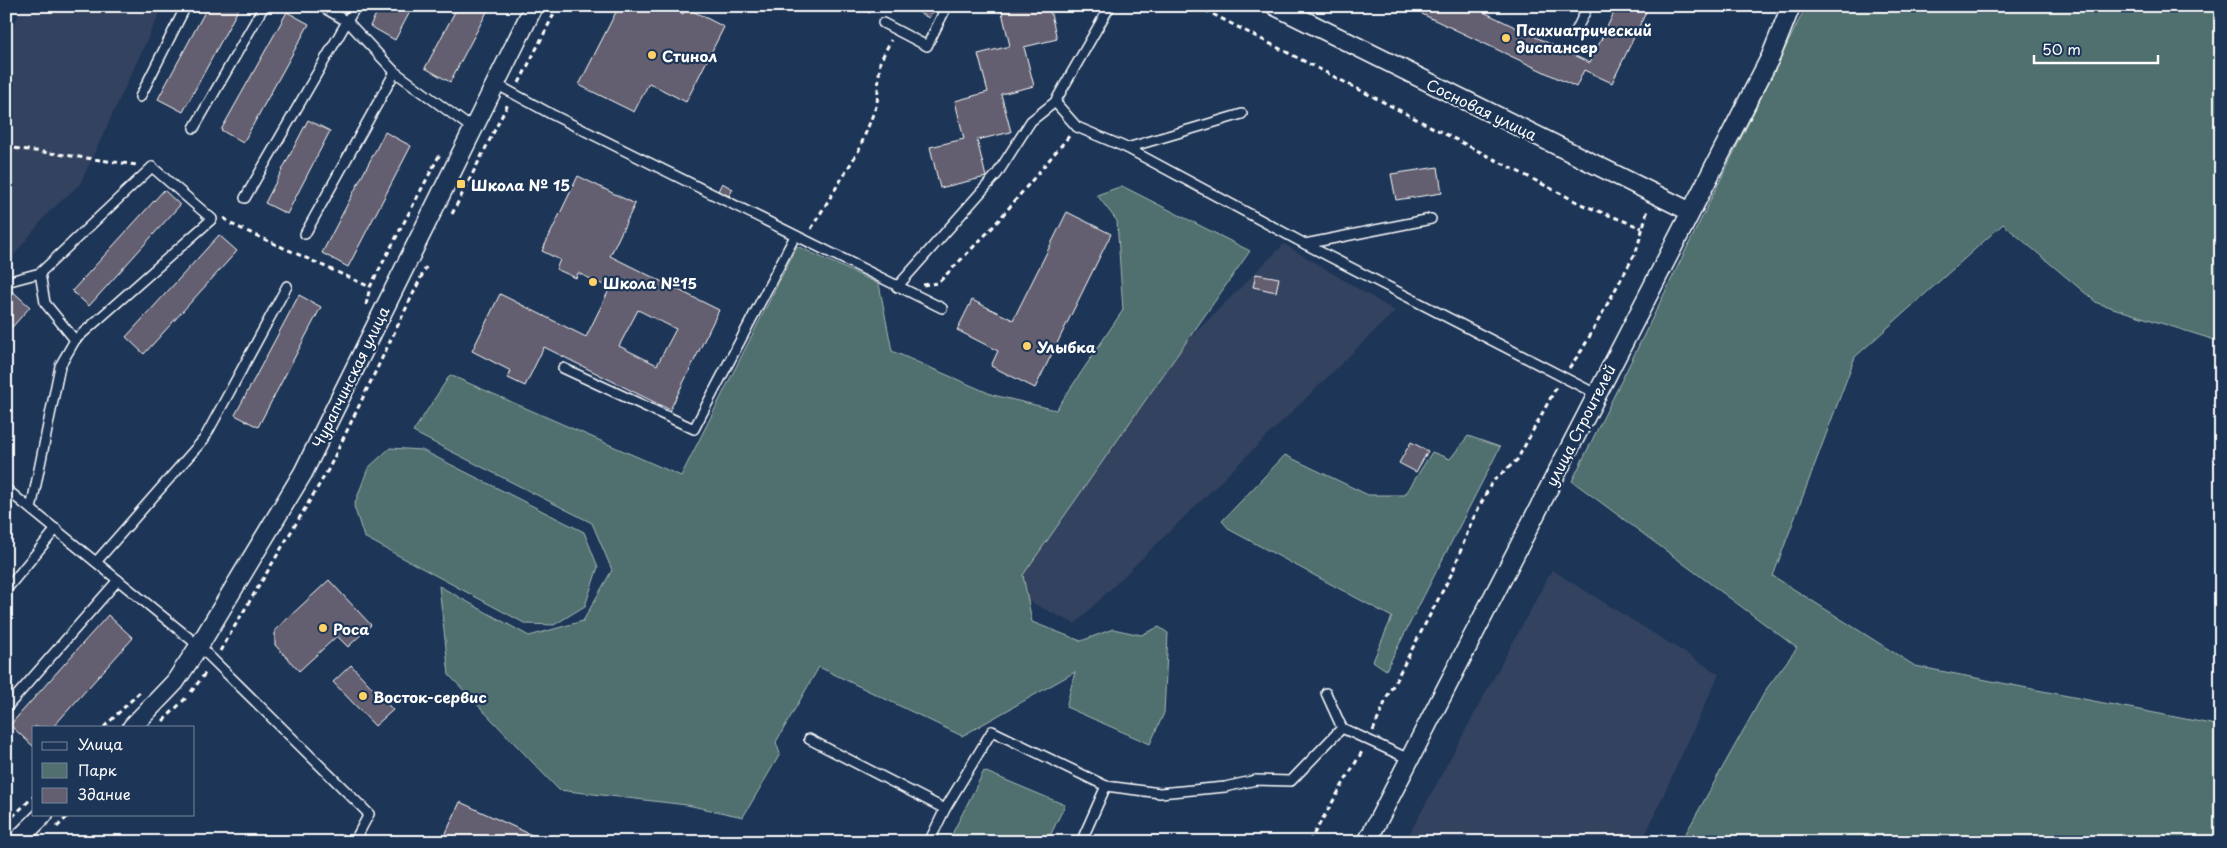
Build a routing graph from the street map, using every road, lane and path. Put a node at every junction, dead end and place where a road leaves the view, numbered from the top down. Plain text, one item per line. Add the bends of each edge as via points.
1 (186, 6) edge
2 (264, 6) edge
3 (322, 6) edge
4 (356, 6) edge
5 (534, 6) edge
6 (947, 6) edge
7 (1110, 6) edge
8 (1197, 6) edge
9 (1275, 6) edge
10 (1588, 6) edge
11 (1791, 6) edge
12 (348, 22) junction
13 (883, 23) dead end
14 (896, 30) junction
15 (1575, 32) dead end
16 (395, 72) junction
17 (496, 84) junction
18 (140, 97) dead end
19 (1055, 102) junction
20 (1242, 114) dead end
21 (1077, 127) junction
22 (194, 128) dead end
23 (474, 129) junction
24 (6, 147) edge
25 (1127, 148) junction
26 (16, 149) dead end
27 (441, 152) dead end
28 (1652, 193) junction
29 (245, 198) dead end
30 (1689, 211) junction
31 (1432, 219) dead end
32 (1642, 228) junction
33 (305, 234) dead end
34 (795, 236) junction
35 (804, 240) junction
36 (1305, 244) junction
37 (40, 273) junction
38 (6, 282) edge
39 (287, 286) dead end
40 (897, 287) junction
41 (942, 308) dead end
42 (365, 310) dead end
43 (74, 340) junction
44 (563, 368) dead end
45 (1562, 378) junction
46 (1596, 394) junction
47 (6, 489) edge
48 (31, 509) junction
49 (56, 529) junction
50 (96, 562) junction
51 (118, 580) junction
52 (6, 590) edge
53 (199, 646) junction
54 (146, 686) dead end
55 (1326, 693) dead end
56 (6, 708) edge
57 (105, 726) edge
58 (133, 726) edge
59 (1342, 728) junction
60 (809, 740) dead end
61 (1369, 740) junction
62 (1409, 760) junction
63 (1106, 786) junction
64 (32, 798) edge
65 (945, 809) junction
66 (42, 816) edge
67 (6, 823) edge
68 (16, 842) edge
69 (354, 842) edge
70 (929, 842) edge
71 (1081, 842) edge
72 (1309, 842) edge
73 (1367, 842) edge

1 - 18 lane
2 - 22 lane
3 - 12 lane
4 - 12 lane
5 - 17 street, Чурапчинская улица
6 - 14 lane via 927,46
7 - 19 lane
8 - 32 path via 1583,205
9 - 28 street, Сосновая улица
10 - 15 lane
11 - 30 street, улица Строителей via 1771,56
12 - 16 lane
12 - 29 lane
13 - 14 lane
14 - 35 path via 880,62 877,104 859,150
16 - 23 lane
16 - 33 lane
17 - 23 street, Чурапчинская улица
17 - 34 lane
19 - 21 lane
19 - 40 lane via 1031,121 997,174
20 - 25 lane
21 - 25 lane
21 - 40 path via 992,228 938,283
23 - 53 street, Чурапчинская улица via 303,473
24 - 26 path
25 - 36 lane
27 - 42 path via 370,287
28 - 30 street, Сосновая улица
28 - 32 path
30 - 46 street, улица Строителей
31 - 36 lane
32 - 45 path via 1636,252 1582,350
34 - 35 lane
34 - 44 lane via 694,429
35 - 40 lane
36 - 45 lane
37 - 38 lane
37 - 43 lane via 45,303
37 - 43 lane via 152,167 212,218
39 - 50 lane via 204,439
40 - 41 lane
43 - 48 lane via 60,366
45 - 46 lane
45 - 61 path via 1517,460 1492,482 1471,523 1453,571 1388,695
46 - 62 street, улица Строителей
47 - 48 lane
48 - 49 lane
49 - 50 lane
49 - 52 lane
50 - 51 lane
51 - 53 lane
51 - 56 lane
53 - 58 street, Чурапчинская улица via 175,682
53 - 69 lane via 369,814
54 - 57 path
55 - 59 lane
59 - 61 lane
59 - 63 lane via 1291,782 1256,780 1225,787 1160,793
60 - 65 lane
61 - 62 lane
61 - 72 path
62 - 73 street, улица Строителей
63 - 65 lane via 992,730
63 - 71 lane
64 - 67 path
65 - 70 lane
66 - 68 street

